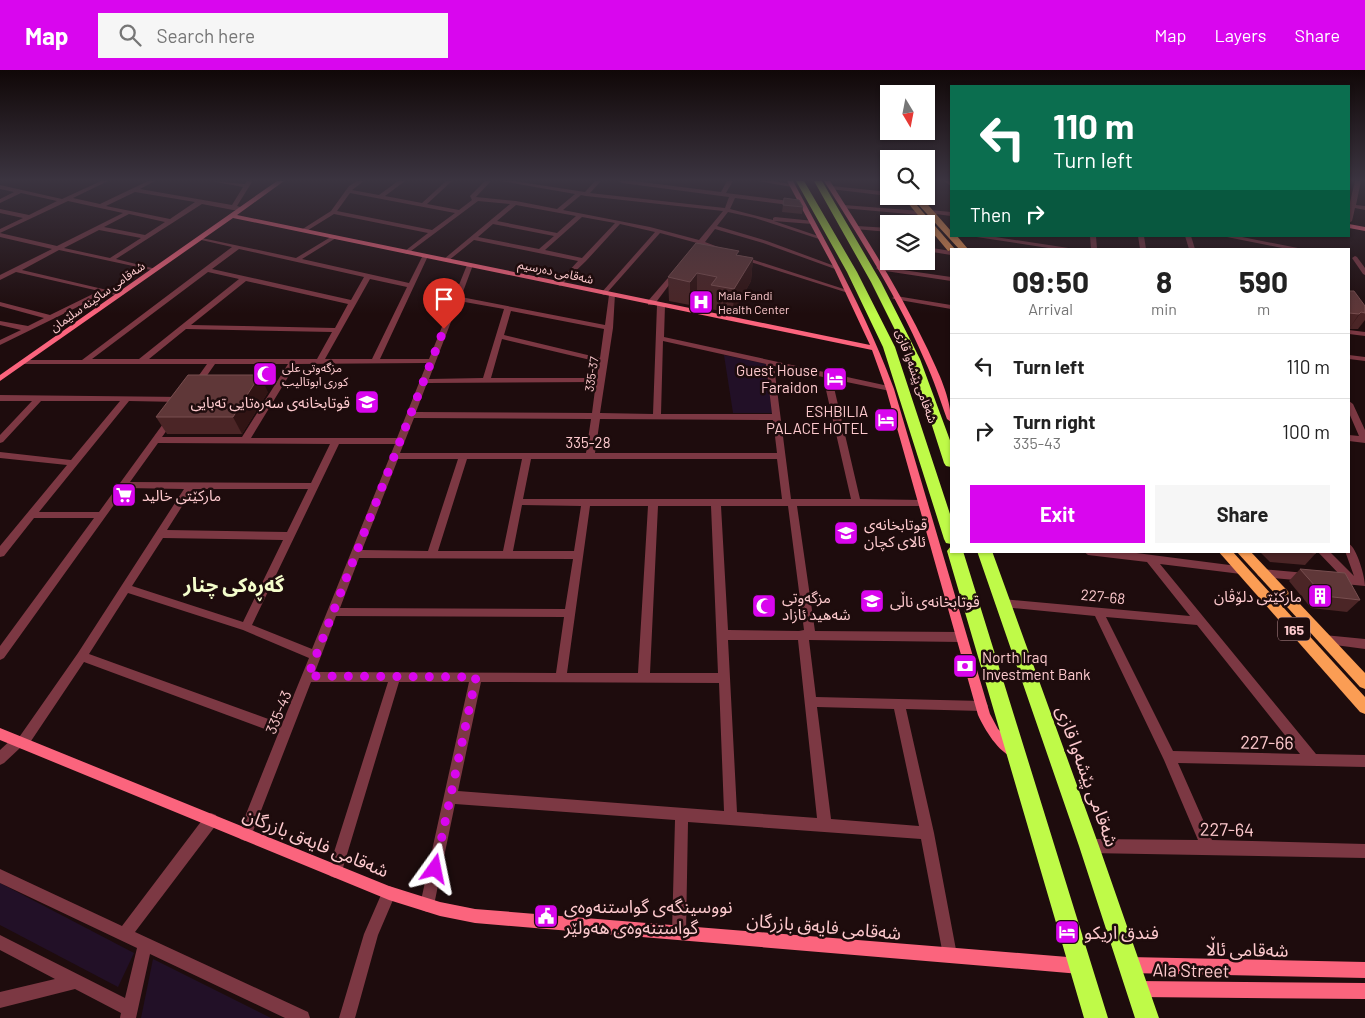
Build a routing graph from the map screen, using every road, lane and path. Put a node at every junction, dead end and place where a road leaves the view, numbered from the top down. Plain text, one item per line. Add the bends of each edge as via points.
1 (12, 225) edge
2 (104, 225) edge
3 (164, 225) edge
4 (218, 225) edge
5 (276, 225) edge
6 (312, 225) edge
7 (399, 225) edge
8 (442, 225) edge
9 (488, 225) edge
10 (509, 225) edge
11 (569, 225) edge
12 (616, 225) edge
13 (635, 225) edge
14 (782, 225) edge
15 (814, 225) edge
16 (822, 225) edge
17 (846, 225) edge
18 (855, 225) edge
19 (930, 225) edge
20 (1350, 226) edge
21 (714, 227) joint
22 (99, 228) junction
23 (857, 228) junction
24 (880, 229) edge
25 (1365, 229) edge
26 (659, 230) junction
27 (0, 231) edge
28 (303, 231) junction
29 (1350, 231) edge
30 (433, 232) junction
31 (935, 234) edge
32 (938, 234) junction
33 (1365, 234) edge
34 (0, 235) edge
35 (559, 235) junction
36 (334, 237) junction
37 (953, 237) edge
38 (981, 237) edge
39 (1045, 237) edge
40 (1230, 237) edge
41 (146, 238) junction
42 (199, 238) junction
43 (473, 238) junction
44 (821, 238) junction
45 (1234, 238) junction
46 (701, 242) junction
47 (1045, 245) junction
48 (237, 247) junction
49 (1278, 247) edge
50 (58, 248) junction
51 (950, 248) edge
52 (963, 248) edge
53 (1065, 248) edge
54 (1238, 248) edge
55 (695, 249) edge
56 (935, 250) edge
57 (541, 251) junction
58 (407, 252) junction
59 (950, 253) edge
60 (425, 256) junction
61 (1352, 257) edge
62 (1365, 259) edge
63 (111, 260) junction
64 (297, 260) junction
65 (446, 260) junction
66 (584, 260) junction
67 (682, 264) edge
68 (470, 265) junction
69 (836, 268) junction
70 (15, 270) junction
71 (154, 270) junction
72 (206, 270) junction
73 (875, 270) junction
74 (880, 270) edge
75 (898, 270) edge
76 (852, 272) junction
77 (1365, 273) edge
78 (368, 276) junction
79 (0, 278) edge
80 (245, 278) junction
81 (950, 279) edge
82 (560, 284) junction
83 (411, 286) junction
84 (105, 291) junction
85 (847, 291) junction
86 (120, 294) junction
87 (608, 294) junction
88 (862, 294) junction
89 (882, 294) junction
90 (457, 298) junction
91 (896, 298) junction
92 (353, 303) junction
93 (651, 303) junction
94 (0, 304) edge
95 (661, 305) junction
96 (950, 307) edge
97 (508, 308) junction
98 (52, 318) junction
99 (0, 322) edge
100 (900, 326) junction
101 (185, 327) junction
102 (912, 327) junction
103 (609, 328) junction
104 (29, 329) junction
105 (337, 330) junction
106 (1350, 332) edge
107 (1365, 334) edge
108 (500, 336) junction
109 (660, 338) junction
110 (0, 343) edge
111 (875, 348) junction
112 (889, 348) junction
113 (1350, 357) edge
114 (1365, 359) edge
115 (374, 361) junction
116 (432, 361) junction
117 (604, 361) junction
118 (23, 362) junction
119 (84, 362) junction
120 (141, 362) junction
121 (212, 362) junction
122 (292, 362) junction
123 (319, 362) junction
124 (770, 363) junction
125 (827, 374) junction
126 (0, 379) edge
127 (424, 380) junction
128 (486, 380) junction
129 (601, 380) junction
130 (890, 389) junction
131 (0, 398) edge
132 (39, 398) junction
133 (126, 399) junction
134 (185, 399) junction
135 (948, 401) edge
136 (1350, 406) edge
137 (411, 415) junction
138 (596, 416) junction
139 (657, 416) junction
140 (777, 417) junction
141 (1350, 438) edge
142 (0, 440) edge
143 (156, 440) junction
144 (246, 440) junction
145 (336, 440) junction
146 (1365, 440) edge
147 (401, 441) junction
148 (0, 455) edge
149 (395, 456) junction
150 (463, 456) junction
151 (527, 456) junction
152 (590, 456) junction
153 (781, 456) junction
154 (950, 460) edge
155 (73, 463) junction
156 (123, 485) junction
157 (191, 485) junction
158 (314, 486) junction
159 (517, 502) junction
160 (586, 502) junction
161 (653, 502) junction
162 (716, 502) junction
163 (790, 502) junction
164 (856, 502) junction
165 (923, 503) junction
166 (31, 515) junction
167 (101, 515) junction
168 (160, 534) junction
169 (950, 534) edge
170 (290, 536) junction
171 (2, 548) edge
172 (1350, 551) edge
173 (956, 553) edge
174 (985, 553) edge
175 (1104, 553) edge
176 (1226, 553) edge
177 (1244, 553) edge
178 (1324, 553) edge
179 (356, 554) junction
180 (432, 554) junction
181 (506, 554) junction
182 (579, 555) junction
183 (1150, 559) junction
184 (1241, 570) junction
185 (1262, 573) junction
186 (1359, 582) edge
187 (126, 588) junction
188 (1002, 603) junction
189 (1098, 611) junction
190 (333, 612) junction
191 (570, 613) junction
192 (1200, 621) junction
193 (246, 627) junction
194 (722, 634) junction
195 (806, 634) junction
196 (961, 637) junction
197 (1324, 640) junction
198 (1365, 644) edge
199 (0, 655) edge
200 (82, 656) junction
201 (316, 656) junction
202 (308, 676) junction
203 (395, 677) junction
204 (476, 677) junction
205 (561, 677) junction
206 (644, 678) junction
207 (724, 678) junction
208 (1365, 683) edge
209 (811, 702) junction
210 (899, 705) junction
211 (982, 706) junction
212 (1365, 707) edge
213 (286, 731) junction
214 (0, 734) edge
215 (21, 742) junction
216 (1016, 754) junction
217 (1169, 757) junction
218 (0, 759) edge
219 (1312, 760) junction
220 (1365, 761) edge
221 (450, 797) junction
222 (682, 815) junction
223 (731, 818) junction
224 (211, 820) junction
225 (825, 826) junction
226 (927, 833) junction
227 (245, 834) junction
228 (1089, 846) junction
229 (1208, 847) junction
230 (1365, 851) edge
231 (335, 870) junction
232 (0, 876) edge
233 (389, 893) junction
234 (427, 906) junction
235 (679, 932) junction
236 (124, 935) junction
237 (0, 942) edge
238 (145, 945) junction
239 (950, 955) junction
240 (1128, 965) junction
241 (1080, 966) junction
242 (1365, 970) edge
243 (77, 981) junction
244 (1137, 988) junction
245 (1365, 991) edge
246 (0, 1000) edge
247 (129, 1014) edge
248 (302, 1018) edge
249 (347, 1018) edge
250 (1096, 1018) edge
251 (1147, 1018) edge

1 - 27 street
2 - 22 street
3 - 41 street
4 - 42 street, شەقامی ساکینە سلێمان
5 - 28 street, شەقامی دەرسیم
6 - 28 street
7 - 30 street
8 - 30 street
9 - 43 street
10 - 35 street
11 - 35 street
12 - 66 street
13 - 26 street
14 - 44 street
15 - 44 street
16 - 76 highway, شەقامی پێشەوا قازی
17 - 73 highway, شەقامی پێشەوا قازی
18 - 23 street
19 - 32 main road
20 - 25 street
21 - 46 street
21 - 69 street
22 - 41 street
22 - 50 street
23 - 24 street
23 - 73 street
26 - 46 street
26 - 87 street
28 - 36 street, شەقامی دەرسیم
29 - 33 street
30 - 58 street
31 - 32 street
32 - 51 main road
34 - 50 street
35 - 57 street
36 - 58 street, شەقامی دەرسیم
36 - 64 street
37 - 52 main road
38 - 47 street
39 - 47 street
40 - 45 street
41 - 63 street
42 - 48 street
42 - 71 street, شەقامی ساکینە سلێمان
43 - 57 street
43 - 65 street
44 - 69 street
45 - 49 street
45 - 54 street
46 - 55 street
46 - 85 street
47 - 53 street
48 - 64 street
48 - 72 street
50 - 63 street
50 - 70 street
56 - 59 street
57 - 66 street
58 - 60 street, شەقامی دەرسیم
60 - 65 street, شەقامی دەرسیم
60 - 83 street
61 - 62 street
61 - 77 street
63 - 71 street
64 - 78 street
65 - 68 street, شەقامی دەرسیم
66 - 82 street
67 - 93 street
68 - 82 street, شەقامی دەرسیم
68 - 90 street, 335-43
69 - 85 street
70 - 79 street
70 - 84 street
71 - 86 street, شەقامی ساکینە سلێمان
72 - 80 street
72 - 119 street
73 - 74 street
73 - 76 highway via 863,276
73 - 89 highway, شەقامی پێشەوا قازی
73 - 91 street
75 - 81 street
76 - 88 highway, شەقامی پێشەوا قازی
78 - 83 street
78 - 92 street
80 - 92 street
80 - 101 street
82 - 87 street, شەقامی دەرسیم
83 - 115 street
84 - 86 street
84 - 98 street
85 - 111 street
86 - 118 street, شەقامی ساکینە سلێمان
87 - 93 street, شەقامی دەرسیم
87 - 103 street, 335-37
88 - 89 highway via 868,289
88 - 112 highway, شەقامی پێشەوا قازی
89 - 100 highway, شەقامی پێشەوا قازی
90 - 97 street
90 - 116 street, 335-43
91 - 96 street
91 - 102 street
92 - 105 street
93 - 95 street, شەقامی دەرسیم
94 - 98 street
95 - 109 street
95 - 111 street, شەقامی دەرسیم
97 - 103 street
97 - 108 street
98 - 104 street
99 - 104 street
100 - 102 highway
100 - 154 highway, شەقامی پێشەوا قازی via 930,399
101 - 105 street
101 - 120 street
102 - 135 street
103 - 117 street, 335-37
104 - 110 street
105 - 123 street
106 - 107 street
108 - 117 street
108 - 128 street
109 - 124 street
109 - 139 street
111 - 112 highway
111 - 130 street
112 - 169 highway, شەقامی پێشەوا قازی
113 - 114 street
115 - 116 street
115 - 123 street
116 - 127 street, 335-43
117 - 129 street, 335-37
118 - 119 street
118 - 126 street, شەقامی ساکینە سلێمان
119 - 120 street
120 - 121 street
121 - 122 street
121 - 134 street
122 - 123 street
122 - 144 street
124 - 125 street
124 - 140 street
125 - 130 street
125 - 164 street
127 - 128 street
127 - 137 street, 335-43
128 - 129 street
129 - 138 street, 335-37
130 - 165 street
131 - 132 street
132 - 133 street
132 - 142 street
133 - 134 street
133 - 155 street
134 - 143 street
136 - 146 street
137 - 138 street
137 - 147 street, 335-43
138 - 139 street
138 - 152 street, 335-37
139 - 140 street
140 - 153 street
141 - 146 street
143 - 144 street
143 - 156 street
144 - 145 street
145 - 147 street
145 - 158 street
147 - 149 street, 335-43
148 - 155 street
149 - 150 street, 335-28
149 - 179 street, 335-43
150 - 151 street, 335-28
150 - 180 street
151 - 152 street, 335-28
151 - 159 street
152 - 153 street, 335-28
153 - 163 street
155 - 166 street
156 - 157 street
156 - 167 street
157 - 158 street
157 - 168 street
158 - 170 street
159 - 160 street
159 - 181 street
160 - 161 street
160 - 182 street
161 - 162 street
161 - 206 street
162 - 163 street
162 - 194 street
163 - 164 street
163 - 195 street
164 - 165 street
165 - 196 street
166 - 167 street
166 - 171 street
167 - 199 street
168 - 170 street
168 - 187 street
170 - 193 street
172 - 186 street
173 - 216 highway
174 - 188 highway, شەقامی پێشەوا قازی
175 - 183 street
176 - 184 main road, 165
177 - 185 main road, 165
178 - 186 street
179 - 180 street
179 - 190 street, 335-43
180 - 181 street
181 - 182 street
182 - 191 street
183 - 184 street
183 - 192 street
184 - 212 main road, 165
185 - 186 street
185 - 197 main road, 165
187 - 193 street
187 - 200 street
188 - 189 street, 227-68
188 - 228 highway, شەقامی پێشەوا قازی
189 - 192 street, 227-68
189 - 217 street
190 - 191 street
190 - 201 street, 335-43
191 - 205 street
192 - 219 street
193 - 201 street
194 - 195 street
194 - 207 street
195 - 196 street
195 - 209 street
196 - 211 street
197 - 198 street
197 - 208 main road, 165
200 - 213 street
200 - 215 street
201 - 202 street, 335-43
202 - 203 street
202 - 213 street, 335-43
203 - 204 street
203 - 231 street
204 - 205 street
204 - 221 street
205 - 206 street
206 - 207 street
207 - 223 street
209 - 210 street
209 - 225 street
210 - 211 street
210 - 226 street
211 - 216 street via 994,733
213 - 227 street, 335-43
214 - 215 street, شەقامی فایەق بازرگان
215 - 218 street
215 - 224 street, شەقامی فایەق بازرگان
216 - 241 highway
217 - 219 street, 227-66
217 - 229 street
219 - 220 street, 227-66
221 - 222 street
221 - 234 street
222 - 223 street
222 - 235 street
223 - 225 street
224 - 227 street, شەقامی فایەق بازرگان
224 - 236 street
225 - 226 street
226 - 239 street
227 - 231 street, شەقامی فایەق بازرگان
228 - 229 street, 227-64
228 - 240 highway, شەقامی پێشەوا قازی
229 - 230 street, 227-64
231 - 233 street, شەقامی فایەق بازرگان
232 - 236 street
233 - 234 street, شەقامی فایەق بازرگان
233 - 249 street via 371,934
234 - 235 street, شەقامی فایەق بازرگان via 475,916
235 - 239 street, شەقامی فایەق بازرگان
236 - 238 street
237 - 243 street
238 - 247 street
238 - 248 street
239 - 241 street, شەقامی فایەق بازرگان
240 - 242 street, شه‌قامی ئاڵا
240 - 244 highway, شەقامی پێشەوا قازی
241 - 250 highway
243 - 246 street
243 - 247 street
244 - 245 street, Ala Street
244 - 251 highway, شەقامی پێشەوا قازی

